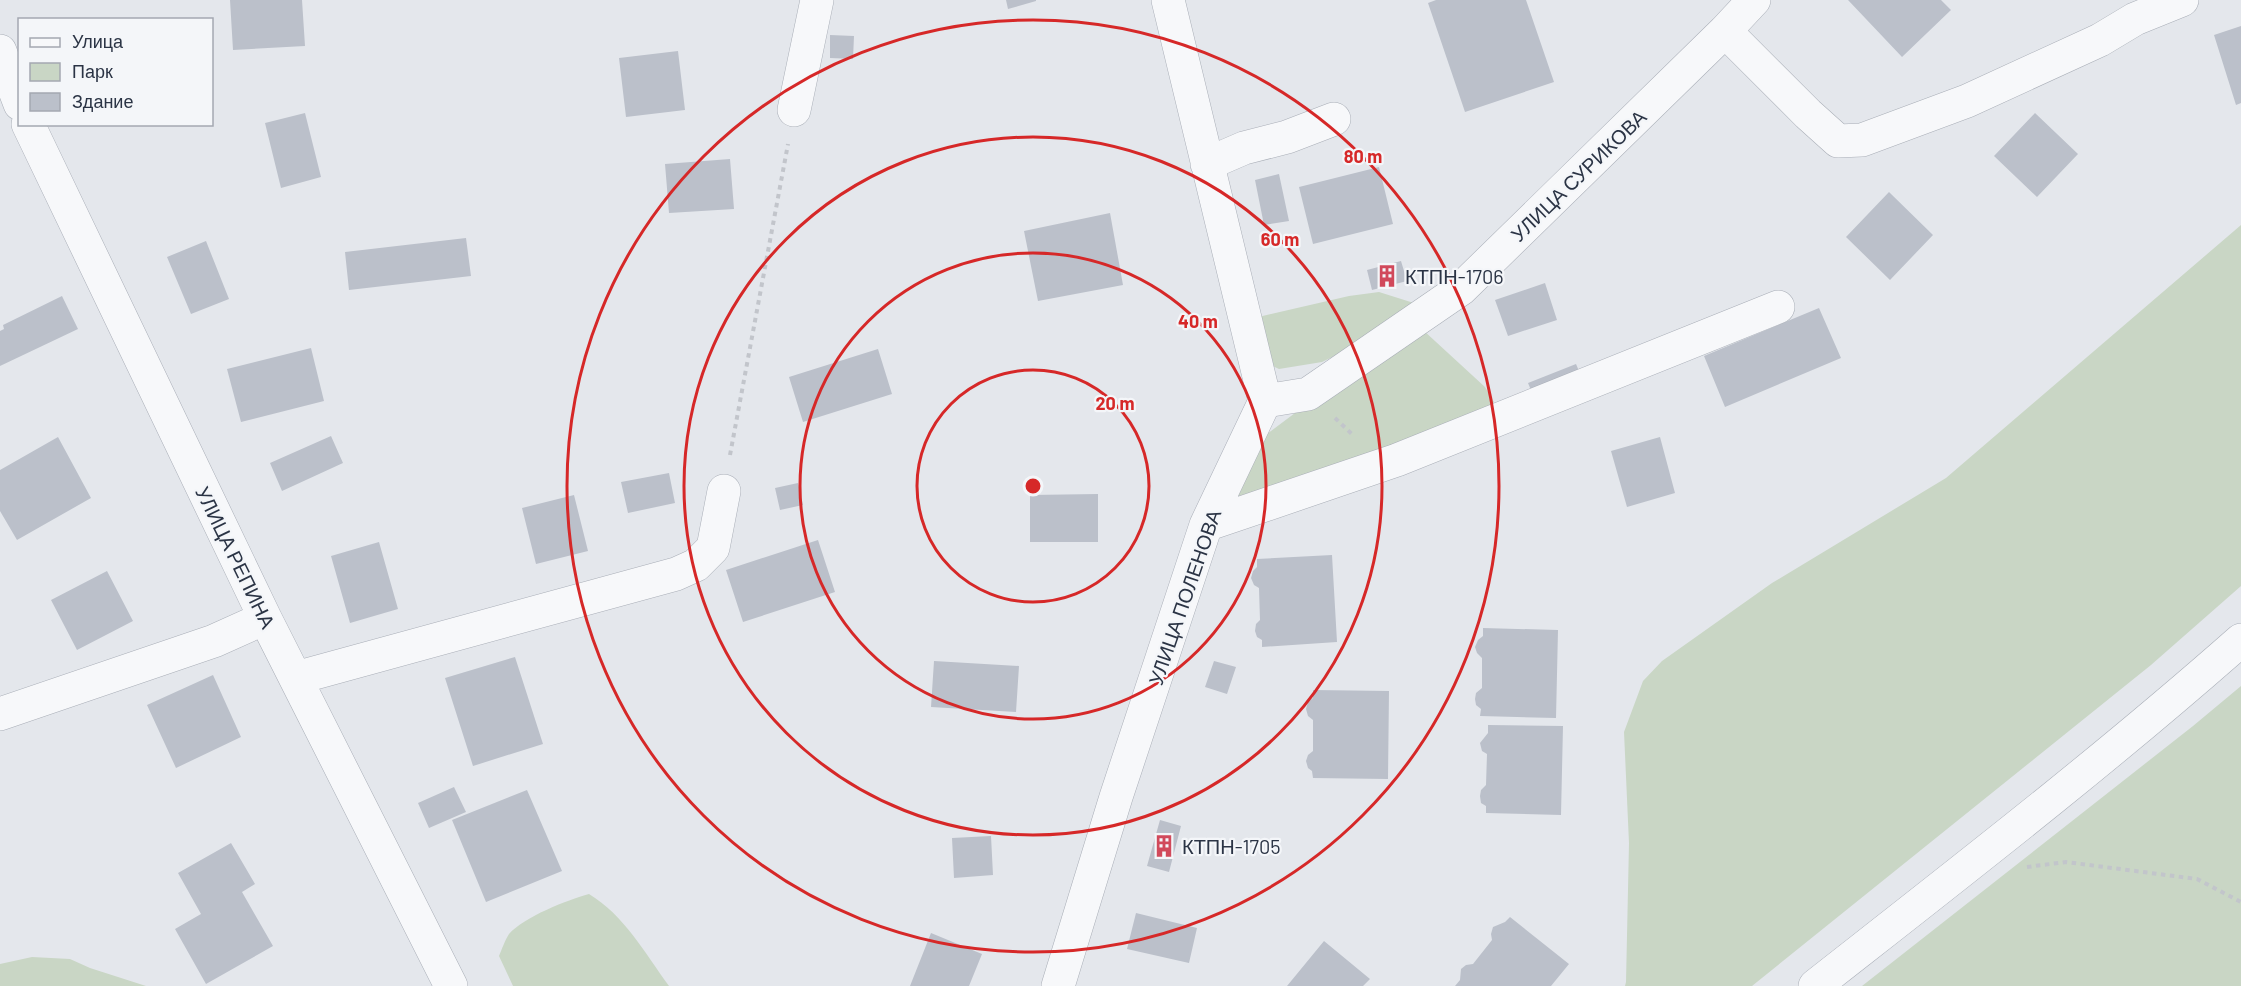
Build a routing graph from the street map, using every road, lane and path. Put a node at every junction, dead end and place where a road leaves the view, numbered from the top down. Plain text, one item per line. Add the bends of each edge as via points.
1 (817, 0) edge
2 (1168, 0) edge
3 (1754, 0) edge
4 (2182, 0) edge
5 (2138, 9) edge
6 (1725, 31) junction
7 (0, 51) edge
8 (18, 99) edge
9 (794, 110) joint
10 (1334, 119) dead end
11 (29, 126) edge
12 (1207, 164) junction
13 (1778, 307) dead end
14 (1308, 394) junction
15 (1265, 400) junction
16 (1398, 460) junction
17 (724, 491) joint
18 (1206, 525) junction
19 (265, 618) junction
20 (2241, 640) edge
21 (296, 678) junction
22 (0, 714) edge
23 (2021, 868) dead end
24 (2241, 902) edge
25 (451, 986) edge
26 (1058, 986) edge
27 (1815, 986) edge

1 - 9 street
2 - 12 street
3 - 6 street, УЛИЦА СУРИКОВА
4 - 5 street
5 - 6 street via 2089,45 1967,101 1862,140 1838,141
6 - 14 street, УЛИЦА СУРИКОВА via 1461,289
7 - 8 street
9 - 17 path
10 - 12 street
11 - 19 street, УЛИЦА РЕПИНА
12 - 15 street
13 - 16 street
14 - 15 street, УЛИЦА СУРИКОВА
14 - 16 path via 1358,440
15 - 18 street, УЛИЦА ПОЛЕНОВА
16 - 18 street
17 - 21 street via 713,548 696,565 676,574
18 - 26 street, УЛИЦА ПОЛЕНОВА
19 - 21 street, УЛИЦА РЕПИНА
19 - 22 street via 214,641
20 - 27 street via 1954,878
21 - 25 street, УЛИЦА РЕПИНА
23 - 24 path via 2066,862 2197,879

